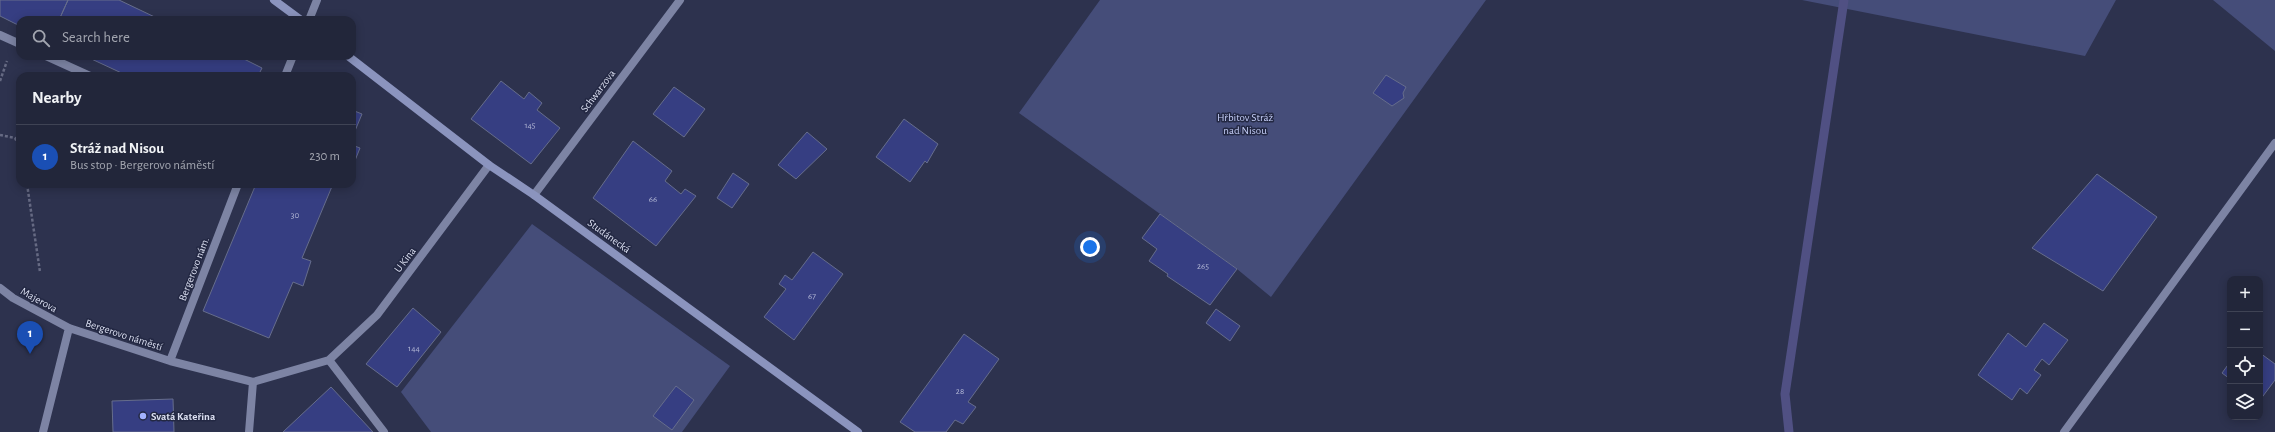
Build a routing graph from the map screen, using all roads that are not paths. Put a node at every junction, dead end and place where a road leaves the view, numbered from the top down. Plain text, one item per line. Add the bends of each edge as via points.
1 (274, 0) edge
2 (317, 0) edge
3 (680, 0) edge
4 (296, 16) edge
5 (311, 16) edge
6 (0, 35) edge
7 (16, 42) edge
8 (55, 60) edge
9 (291, 60) edge
10 (353, 60) edge
11 (81, 72) edge
12 (287, 72) edge
13 (2275, 143) edge
14 (490, 165) junction
15 (236, 188) edge
16 (534, 195) junction
17 (0, 288) edge
18 (69, 328) junction
19 (329, 360) junction
20 (170, 361) junction
21 (253, 382) junction
22 (43, 432) edge
23 (249, 432) edge
24 (384, 432) edge
25 (858, 432) edge
26 (2064, 432) edge

1 - 4 street
2 - 5 street
3 - 16 street, Schwarzova
6 - 7 street
8 - 11 street
9 - 12 street
10 - 14 street, Studánecká
13 - 26 street
14 - 16 street, Studánecká
14 - 19 street, U Kina via 377,316
15 - 20 street, Bergerovo nám.
16 - 25 street, Studánecká
17 - 18 street, Majerova via 13,298
18 - 20 street, Bergerovo náměstí
18 - 22 street, Bergerovo náměstí
19 - 21 street, U Kina
19 - 24 street
20 - 21 street, Bergerovo náměstí
21 - 23 street

